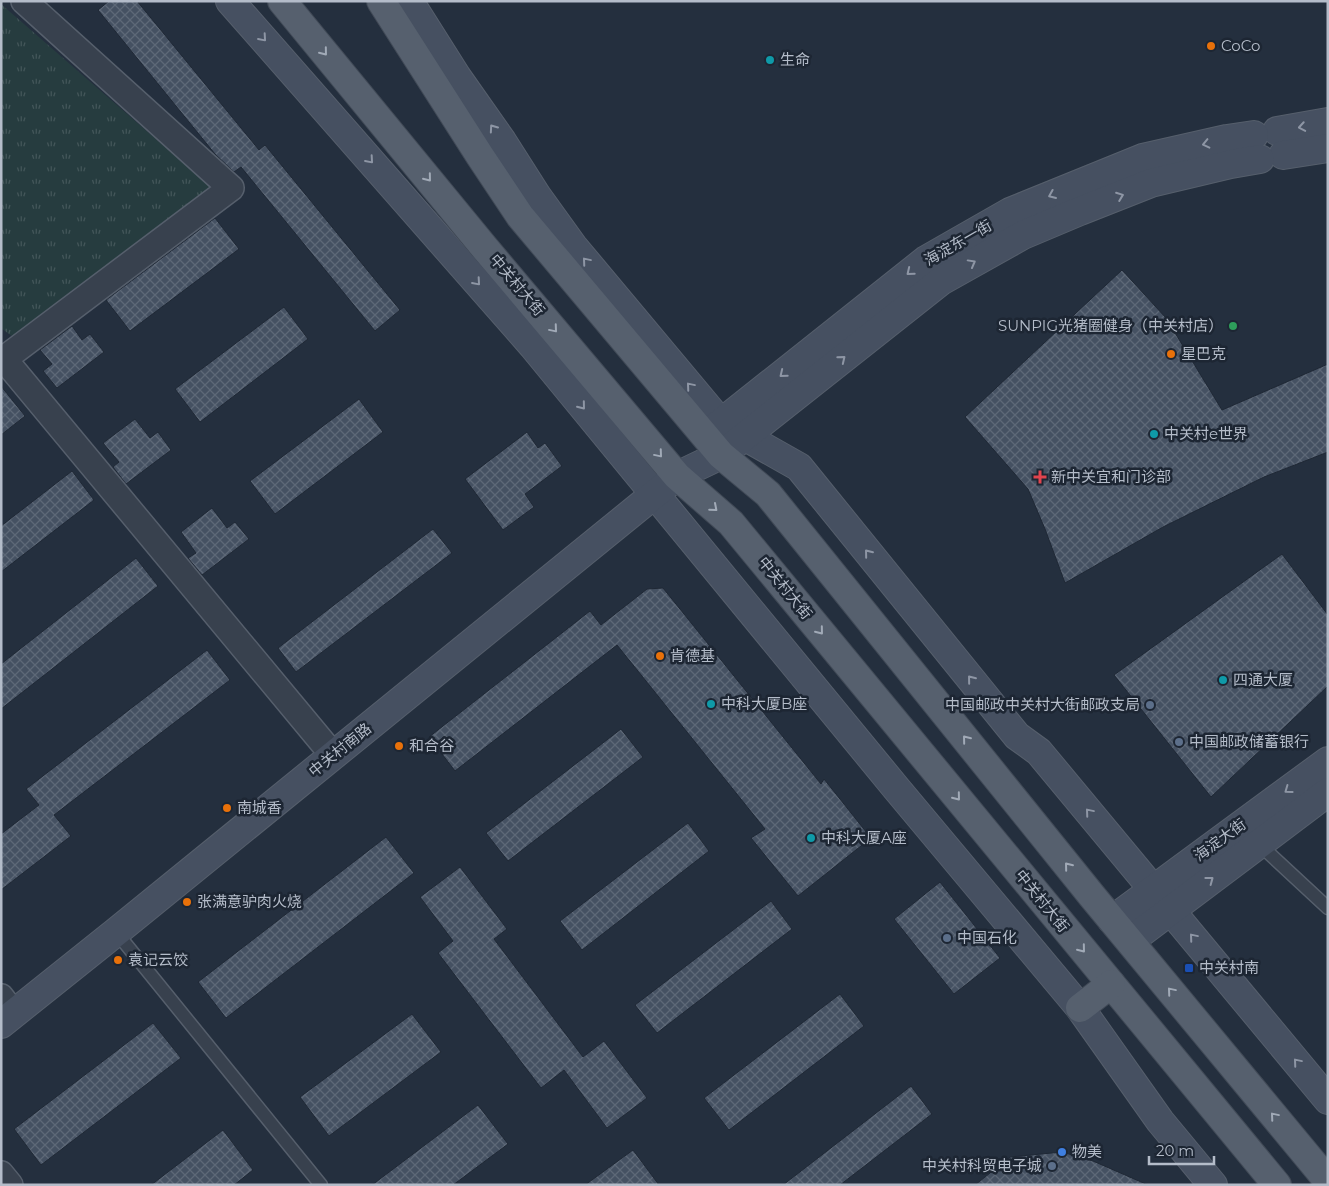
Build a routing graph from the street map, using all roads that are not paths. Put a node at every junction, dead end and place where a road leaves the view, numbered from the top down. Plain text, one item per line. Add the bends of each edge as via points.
1 (24, 1) edge
2 (230, 1) edge
3 (382, 1) edge
4 (409, 1) edge
5 (287, 4) edge
6 (1328, 122) edge
7 (1268, 145) junction
8 (1328, 148) edge
9 (745, 437) junction
10 (716, 438) junction
11 (677, 476) junction
12 (654, 494) junction
13 (333, 755) junction
14 (1328, 761) edge
15 (1328, 792) edge
16 (1259, 844) junction
17 (1153, 889) junction
18 (1328, 908) edge
19 (1171, 910) junction
20 (1112, 920) junction
21 (116, 932) junction
22 (1130, 941) junction
23 (1111, 984) junction
24 (1080, 1008) junction
25 (5, 1012) edge
26 (1328, 1100) edge
27 (1, 1174) edge
28 (1328, 1181) edge
29 (10, 1185) edge
30 (321, 1185) edge
31 (1213, 1185) edge
32 (1277, 1185) edge

1 - 13 street via 231,188 4,359
2 -> 12 street, 中关村大街 via 533,346
3 - 10 main road via 520,216
10 -> 4 street via 537,196
5 -> 11 main road, 中关村大街 via 484,247
6 -> 7 street, 海淀东一街
7 - 8 street, 海淀东一街
9 -> 7 street, 海淀东一街 via 941,281 1023,235 1151,183 1231,164
7 -> 10 street, 海淀东一街 via 1228,139 1144,158 1010,212 926,260
9 - 10 street, 海淀东一街
17 -> 9 street via 1039,752 1018,736 799,467
10 - 11 street, 中关村南路
20 -> 10 main road via 768,494
11 - 12 street, 中关村南路
11 -> 23 main road, 中关村大街 via 731,523
12 - 13 street, 中关村南路
12 - 24 street, 中关村大街
13 - 21 street, 中关村南路
14 -> 17 street, 海淀大街
15 - 16 street, 海淀大街
16 - 18 lane
19 -> 16 street, 海淀大街
17 - 19 street
17 - 20 street, 海淀大街
19 - 22 street, 海淀大街
26 -> 19 street
20 - 22 main road
21 - 25 street, 中关村南路
21 - 30 lane
28 -> 22 main road
23 - 24 main road
23 - 32 main road, 中关村大街
24 - 31 street, 中关村大街 via 1160,1120
27 - 29 street

